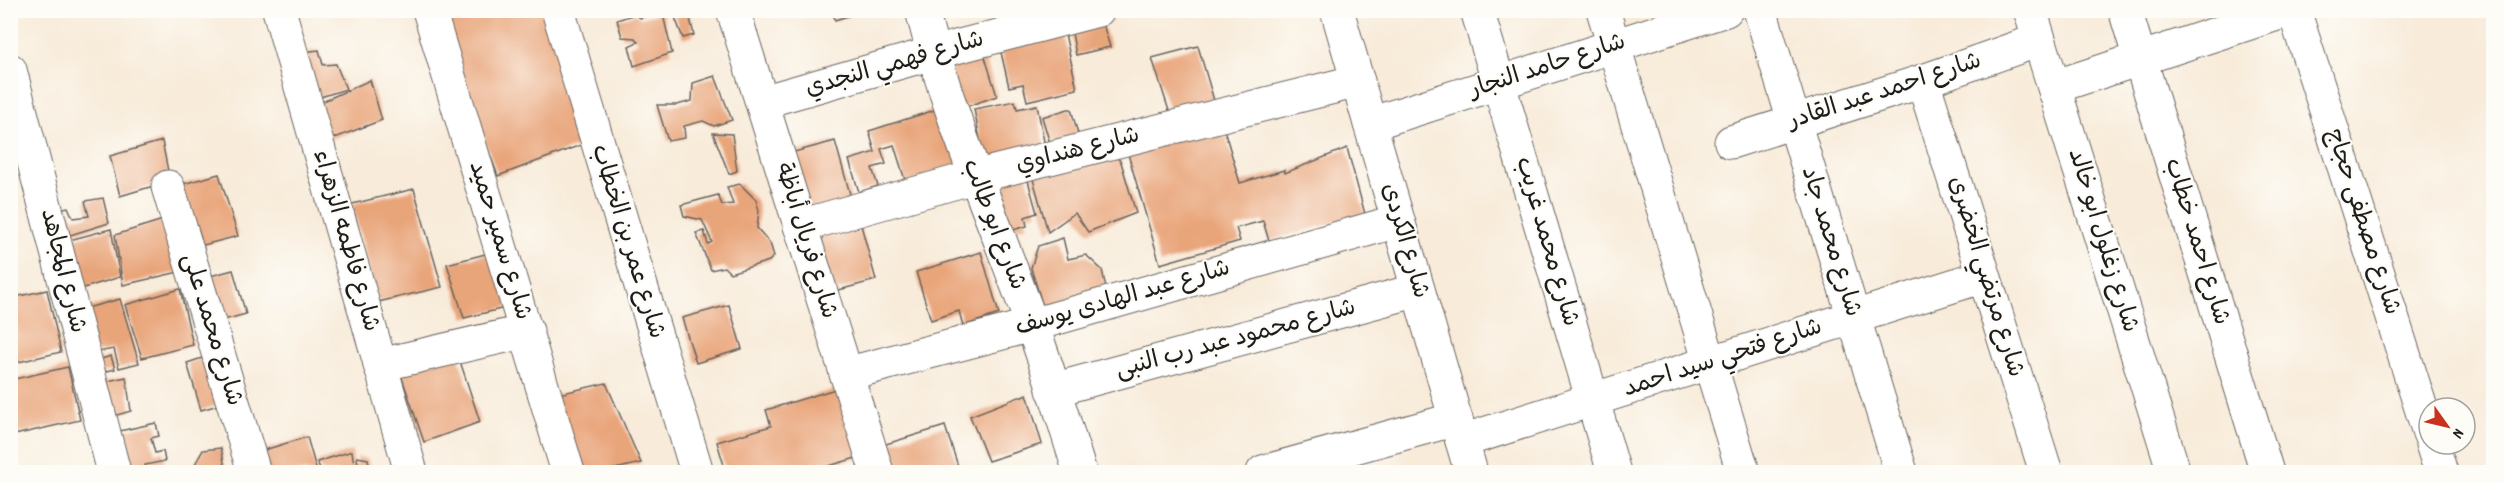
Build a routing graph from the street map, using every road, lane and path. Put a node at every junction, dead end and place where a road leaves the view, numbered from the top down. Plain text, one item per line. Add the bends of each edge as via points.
1 (279, 10) edge
2 (429, 10) edge
3 (558, 10) edge
4 (733, 10) edge
5 (922, 10) edge
6 (1098, 10) edge
7 (1337, 10) edge
8 (1477, 10) edge
9 (1603, 10) edge
10 (1726, 10) edge
11 (1760, 10) edge
12 (2126, 10) edge
13 (2289, 10) edge
14 (2294, 10) edge
15 (2034, 25) edge
16 (1614, 46) junction
17 (933, 53) junction
18 (2140, 59) junction
19 (10, 70) edge
20 (1358, 81) junction
21 (1923, 81) junction
22 (1499, 83) junction
23 (2054, 87) junction
24 (762, 102) junction
25 (1793, 122) junction
26 (1370, 124) junction
27 (1731, 142) dead end
28 (974, 177) junction
29 (168, 187) dead end
30 (1398, 221) junction
31 (800, 226) junction
32 (1984, 276) junction
33 (1418, 290) junction
34 (1853, 318) junction
35 (1032, 325) junction
36 (527, 331) junction
37 (1710, 363) junction
38 (380, 365) junction
39 (846, 374) junction
40 (1053, 390) junction
41 (2417, 396) edge
42 (1593, 400) junction
43 (1459, 430) junction
44 (2436, 456) edge
45 (114, 472) edge
46 (254, 472) edge
47 (411, 472) edge
48 (568, 472) edge
49 (697, 472) edge
50 (877, 472) edge
51 (1080, 472) edge
52 (1263, 472) edge
53 (1471, 472) edge
54 (1614, 472) edge
55 (1743, 472) edge
56 (1900, 472) edge
57 (2046, 472) edge
58 (2174, 472) edge
59 (2266, 472) edge
60 (2442, 472) edge

1 - 38 street, شارع فاطمه الزهراء
2 - 36 street, شارع سمير حميد
3 - 49 street, شارع عمر بن الخطاب
4 - 24 street, شارع فريال أباظة
5 - 17 street, شارع ابو طالب
6 - 17 street, شارع فهمي النجدي
7 - 20 street, شارع الكردى
8 - 22 street, شارع محمد غريب
9 - 16 street
10 - 16 street, شارع حامد النجار
11 - 25 street, شارع محمد جاد
12 - 18 street, شارع احمد خطاب
13 - 18 street
14 - 41 street, شارع مصطفى حجاج
15 - 21 street, شارع احمد عبد القادر
15 - 23 street, شارع زغلول ابو خالد
16 - 22 street, شارع حامد النجار
16 - 37 street
17 - 24 street, شارع فهمي النجدي
17 - 28 street, شارع ابو طالب
18 - 23 street
18 - 59 street, شارع احمد خطاب
19 - 45 street, شارع المجاهد
20 - 26 street, شارع الكردى
20 - 28 street, شارع هنداوي
21 - 25 street, شارع احمد عبد القادر
21 - 32 street, شارع مرتضي الخضرى
22 - 26 street, شارع حامد النجار
22 - 42 street, شارع محمد غريب
23 - 58 street, شارع زغلول ابو خالد
24 - 31 street, شارع فريال أباظة
25 - 27 street, شارع احمد عبد القادر
25 - 34 street, شارع محمد جاد
26 - 30 street, شارع الكردى
28 - 31 street, شارع هنداوي
28 - 35 street, شارع ابو طالب
29 - 46 street, شارع محمد على
30 - 33 street, شارع الكردى
30 - 35 street, شارع عبد الهادى يوسف
31 - 39 street, شارع فريال أباظة
32 - 34 street, شارع فتحي سيد احمد
32 - 57 street, شارع مرتضي الخضرى
33 - 40 street, شارع محمود عبد رب النبى
33 - 43 street, شارع الكردى
34 - 37 street, شارع فتحي سيد احمد
34 - 56 street, شارع محمد جاد
35 - 39 street, شارع عبد الهادى يوسف
35 - 40 street, شارع ابو طالب
36 - 38 street
36 - 48 street, شارع سمير حميد
37 - 42 street, شارع فتحي سيد احمد
37 - 55 street
38 - 47 street, شارع فاطمه الزهراء
39 - 50 street, شارع فريال أباظة
40 - 51 street, شارع ابو طالب
42 - 43 street, شارع فتحي سيد احمد
42 - 54 street, شارع محمد غريب
43 - 52 street, شارع فتحي سيد احمد
43 - 53 street, شارع الكردى
44 - 60 street

